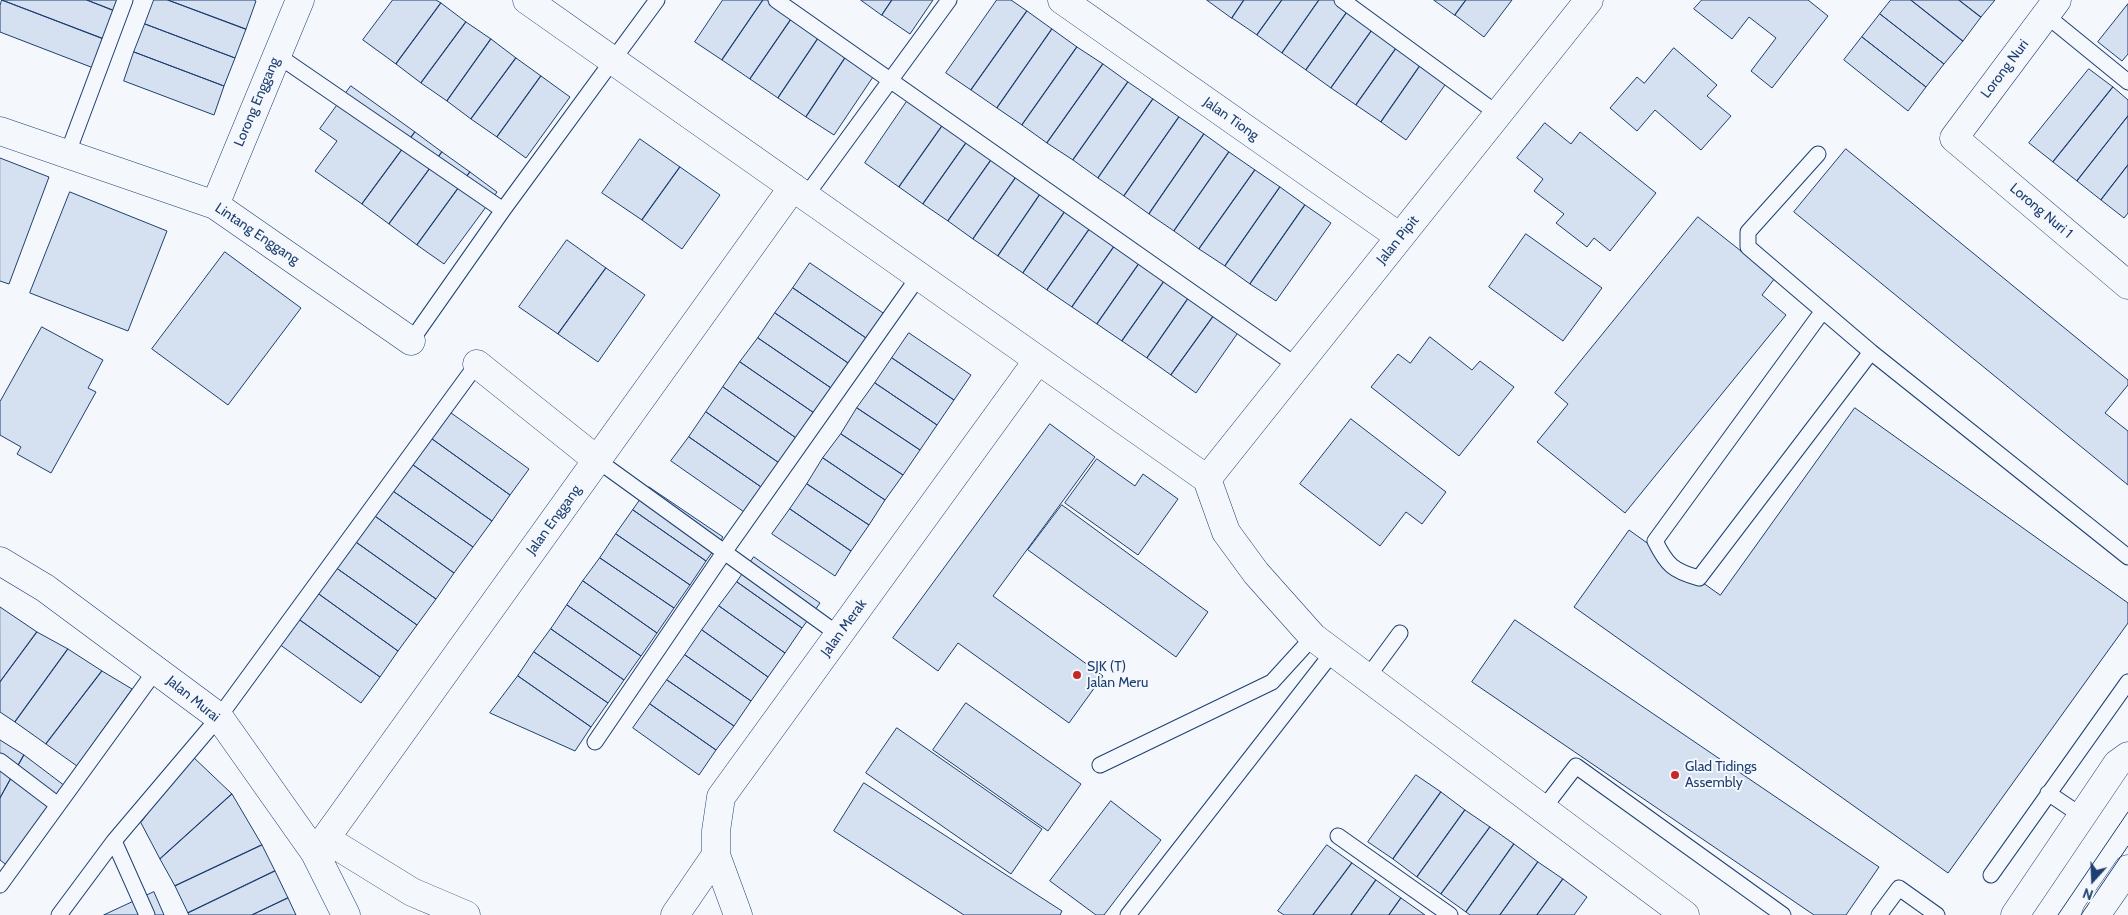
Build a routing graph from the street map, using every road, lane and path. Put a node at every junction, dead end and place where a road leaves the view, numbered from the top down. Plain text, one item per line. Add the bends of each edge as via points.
1 (125, 0) edge
2 (300, 0) edge
3 (527, 0) edge
4 (657, 0) edge
5 (776, 0) edge
6 (949, 0) edge
7 (1062, 0) edge
8 (1342, 0) edge
9 (1589, 0) edge
10 (2046, 8) edge
11 (277, 56) junction
12 (613, 61) junction
13 (890, 80) junction
14 (2128, 82) edge
15 (1498, 114) junction
16 (0, 131) edge
17 (1954, 138) joint
18 (1818, 154) dead end
19 (67, 155) junction
20 (799, 192) junction
21 (215, 205) junction
22 (503, 210) junction
23 (1400, 238) junction
24 (919, 276) junction
25 (2128, 285) edge
26 (1822, 312) junction
27 (412, 341) joint
28 (1872, 352) junction
29 (1038, 360) junction
30 (477, 364) joint
31 (1297, 366) junction
32 (597, 460) junction
33 (1207, 479) junction
34 (725, 551) junction
35 (2128, 557) edge
36 (0, 561) edge
37 (1400, 632) dead end
38 (839, 635) junction
39 (1323, 645) junction
40 (156, 670) junction
41 (1367, 678) junction
42 (2128, 682) edge
43 (219, 717) junction
44 (595, 742) dead end
45 (2128, 756) edge
46 (0, 761) edge
47 (1100, 765) dead end
48 (2048, 793) junction
49 (58, 805) junction
50 (1542, 809) junction
51 (2082, 816) junction
52 (1338, 836) dead end
53 (114, 841) junction
54 (320, 846) junction
55 (716, 854) junction
56 (2128, 869) edge
57 (1991, 875) dead end
58 (0, 885) edge
59 (1667, 910) edge
60 (59, 915) edge
61 (147, 915) edge
62 (346, 915) edge
63 (466, 915) edge
64 (674, 915) edge
65 (738, 915) edge
66 (1128, 915) edge
67 (1450, 915) edge
68 (1783, 915) edge
69 (1879, 915) edge
70 (1936, 915) edge
71 (2015, 915) edge
72 (2096, 915) edge

1 - 19 lane
2 - 11 main road, Lorong Enggang
3 - 12 main road
4 - 12 lane
5 - 13 lane
6 - 13 lane
7 - 23 main road, Jalan Tiong
8 - 15 lane
9 - 15 main road, Jalan Pipit
10 - 14 lane
10 - 17 main road, Lorong Nuri
11 - 21 main road, Lorong Enggang
11 - 22 lane
12 - 20 main road
12 - 22 lane
13 - 20 lane
13 - 31 lane
15 - 23 main road, Jalan Pipit
16 - 19 main road, Lintang Enggang
17 - 25 main road, Lorong Nuri 1
18 - 26 lane via 1748,232 1748,247
19 - 21 main road, Lintang Enggang
20 - 24 main road
20 - 32 main road, Jalan Enggang
21 - 27 main road, Lintang Enggang
22 - 27 lane
23 - 31 main road, Jalan Pipit
24 - 29 main road
24 - 34 lane
26 - 28 lane
26 - 28 lane via 1655,541 1665,562 1680,573 1699,578
28 - 35 lane
29 - 33 main road
29 - 38 main road, Jalan Merak
30 - 32 main road
30 - 43 lane
31 - 33 main road, Jalan Pipit
32 - 34 lane
32 - 54 main road, Jalan Enggang
33 - 39 main road via 1226,532 1256,573
34 - 38 lane
34 - 44 lane
36 - 40 main road, Jalan Murai via 45,588
37 - 41 lane
38 - 55 main road, Jalan Merak via 722,798
39 - 41 main road
39 - 47 lane via 1272,682
39 - 66 lane
40 - 43 main road, Jalan Murai
40 - 49 lane
41 - 50 main road
42 - 48 lane
43 - 53 lane
43 - 54 main road, Jalan Murai
45 - 51 main road via 2117,764
46 - 49 lane
48 - 51 lane
48 - 57 lane
49 - 58 lane
50 - 59 main road
50 - 68 lane via 1576,766
51 - 71 main road
52 - 67 lane
53 - 60 lane
53 - 61 lane
54 - 62 main road, Jalan Murai
54 - 63 main road
55 - 64 main road
55 - 65 main road, Jalan Merak
56 - 72 main road
69 - 70 lane via 1899,888

